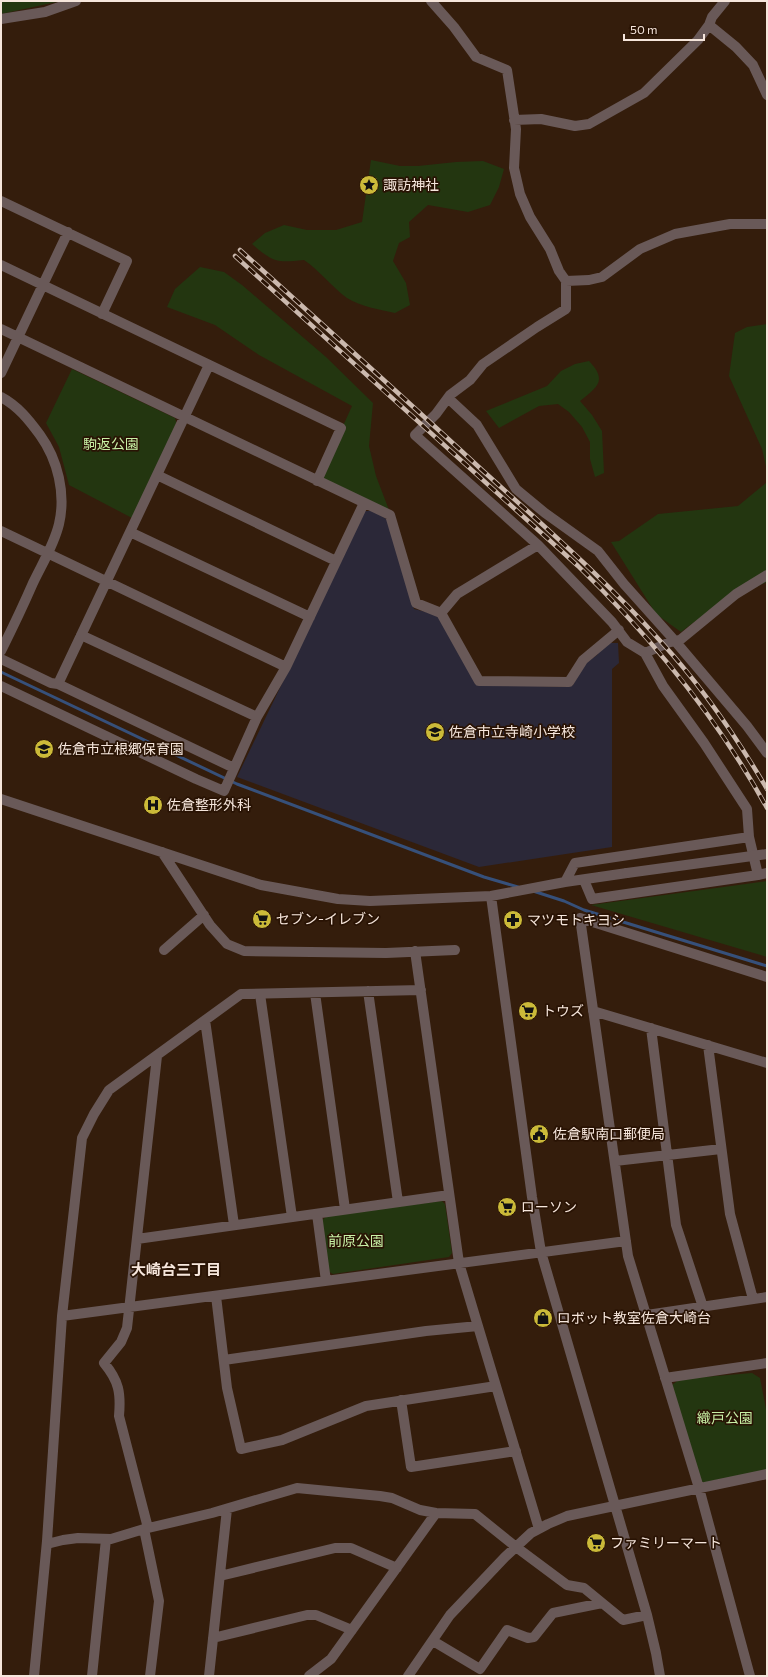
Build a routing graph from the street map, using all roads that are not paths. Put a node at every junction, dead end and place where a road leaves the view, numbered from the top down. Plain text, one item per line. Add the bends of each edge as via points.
1 (76, 1) edge
2 (431, 1) edge
3 (726, 1) edge
4 (1, 18) edge
5 (709, 25) junction
6 (767, 95) edge
7 (514, 120) junction
8 (1, 200) edge
9 (767, 224) edge
10 (68, 232) junction
11 (1, 265) edge
12 (566, 281) junction
13 (43, 285) junction
14 (102, 314) junction
15 (1, 330) edge
16 (18, 338) junction
17 (209, 365) junction
18 (1, 373) edge
19 (1, 398) edge
20 (448, 398) junction
21 (184, 417) junction
22 (157, 475) junction
23 (317, 481) junction
24 (364, 503) junction
25 (1, 531) edge
26 (130, 532) junction
27 (538, 545) junction
28 (47, 553) junction
29 (336, 561) junction
30 (767, 576) edge
31 (106, 582) junction
32 (441, 613) junction
33 (310, 617) junction
34 (619, 630) junction
35 (81, 635) junction
36 (675, 641) junction
37 (1, 652) edge
38 (645, 653) junction
39 (1, 659) edge
40 (286, 667) junction
41 (58, 684) junction
42 (1, 686) edge
43 (257, 717) junction
44 (767, 753) edge
45 (234, 768) junction
46 (1, 799) edge
47 (749, 837) junction
48 (162, 852) junction
49 (767, 854) edge
50 (763, 874) edge
51 (584, 880) junction
52 (565, 882) junction
53 (491, 896) junction
54 (204, 915) junction
55 (164, 950) dead end
56 (455, 950) dead end
57 (415, 951) junction
58 (767, 977) edge
59 (421, 990) junction
60 (368, 991) junction
61 (315, 993) junction
62 (260, 994) junction
63 (593, 1011) junction
64 (205, 1020) junction
65 (651, 1028) junction
66 (708, 1045) junction
67 (157, 1056) junction
68 (767, 1063) edge
69 (721, 1148) junction
70 (667, 1155) junction
71 (615, 1161) junction
72 (449, 1195) junction
73 (398, 1202) junction
74 (345, 1210) junction
75 (317, 1214) junction
76 (292, 1217) junction
77 (234, 1225) junction
78 (137, 1239) junction
79 (626, 1241) junction
80 (541, 1252) junction
81 (459, 1263) junction
82 (326, 1281) junction
83 (216, 1296) junction
84 (767, 1297) edge
85 (753, 1299) junction
86 (129, 1307) junction
87 (703, 1307) junction
88 (647, 1315) junction
89 (62, 1316) junction
90 (478, 1326) junction
91 (224, 1360) junction
92 (767, 1363) edge
93 (665, 1378) junction
94 (496, 1386) junction
95 (401, 1400) junction
96 (516, 1451) junction
97 (767, 1474) edge
98 (699, 1488) junction
99 (615, 1506) junction
100 (227, 1509) junction
101 (436, 1513) junction
102 (146, 1528) junction
103 (539, 1529) junction
104 (106, 1539) junction
105 (47, 1544) junction
106 (516, 1547) junction
107 (397, 1568) junction
108 (220, 1576) junction
109 (602, 1603) junction
110 (646, 1615) junction
111 (352, 1630) junction
112 (213, 1638) junction
113 (433, 1641) junction
114 (411, 1675) edge
115 (34, 1676) edge
116 (92, 1676) edge
117 (150, 1676) edge
118 (208, 1676) edge
119 (309, 1676) edge
120 (660, 1676) edge
121 (750, 1676) edge

1 - 4 street via 45,12
2 - 7 street via 476,57 507,70
3 - 5 street via 712,17
5 - 6 street via 753,65
5 - 7 street via 698,40 644,93 589,124 575,126 541,120
7 - 12 street via 514,168 520,194
8 - 10 street
9 - 12 street via 730,224 675,234 640,249 602,277
10 - 13 street
10 - 14 street via 127,261
11 - 13 street
12 - 20 street via 566,309 483,364 470,380
13 - 14 street
13 - 16 street
14 - 17 street
15 - 16 street
16 - 18 street
16 - 21 street
17 - 21 street
17 - 23 street via 342,428
19 - 28 street via 30,420 54,460 61,500 58,524
20 - 27 street via 415,435
20 - 36 street via 477,425 516,489 598,550 624,584
21 - 22 street
21 - 23 street
22 - 26 street
22 - 29 street
23 - 24 street
24 - 29 street
24 - 32 street via 390,515 416,603
25 - 28 street
26 - 31 street
26 - 33 street
27 - 32 street via 457,594
27 - 34 street
28 - 31 street
28 - 37 street
29 - 33 street
30 - 36 street via 736,594 680,640
31 - 35 street
31 - 40 street
32 - 34 street via 479,681 569,682 583,660
33 - 40 street
34 - 38 street via 627,642
35 - 41 street
35 - 43 street
36 - 38 street
36 - 44 street
38 - 47 street via 663,686 747,809
39 - 41 street
40 - 43 street
41 - 45 street
42 - 45 street via 224,791
43 - 45 street
46 - 48 street
47 - 50 street
47 - 52 street via 575,863
48 - 53 street via 261,885 338,899 370,901
48 - 54 street
49 - 51 street, bridge
50 - 51 street via 592,899
51 - 52 street
52 - 53 street
53 - 80 street
54 - 55 street
54 - 57 street via 227,944 244,951
56 - 57 street
57 - 59 street
58 - 63 street via 580,918
59 - 60 street
59 - 72 street
60 - 61 street
60 - 73 street
61 - 62 street
61 - 74 street
62 - 64 street via 241,994
62 - 76 street
63 - 65 street
63 - 71 street
64 - 67 street
64 - 77 street
65 - 66 street
65 - 70 street
66 - 68 street
66 - 69 street
67 - 78 street
67 - 89 street via 109,1090 82,1138
69 - 70 street
69 - 85 street via 730,1214
70 - 71 street
70 - 87 street via 676,1225
71 - 79 street
72 - 73 street
72 - 81 street
73 - 74 street
74 - 75 street
75 - 76 street
75 - 82 street
76 - 77 street
77 - 78 street
78 - 86 street
79 - 80 street
79 - 88 street via 628,1256
80 - 81 street
80 - 99 street
81 - 82 street
81 - 90 street
82 - 83 street
83 - 86 street
83 - 91 street
84 - 85 street
85 - 87 street
86 - 89 street
86 - 102 street via 127,1328 121,1342 104,1363 118,1386 119,1416
87 - 88 street
88 - 93 street
89 - 105 street
90 - 91 street
90 - 94 street
91 - 95 street via 227,1388 241,1448 282,1440 366,1406
92 - 93 street
93 - 98 street
94 - 95 street
94 - 96 street
95 - 96 street via 412,1467
96 - 103 street
97 - 98 street
98 - 99 street
98 - 121 street
99 - 103 street via 567,1516
99 - 110 street
100 - 101 street via 297,1488 392,1498 420,1510
100 - 102 street
100 - 108 street
101 - 106 street via 475,1514
101 - 107 street
102 - 104 street
102 - 117 street via 159,1601
103 - 106 street
104 - 105 street via 78,1538
104 - 116 street
105 - 115 street
106 - 109 street via 567,1585 584,1588
106 - 113 street via 450,1615
107 - 108 street via 351,1548 335,1548
107 - 111 street
108 - 112 street
109 - 110 street via 623,1620
109 - 113 street via 553,1613 534,1637 528,1638 507,1630 480,1669
110 - 120 street
111 - 112 street via 316,1615 307,1615
111 - 119 street via 331,1659
112 - 118 street
113 - 114 street

